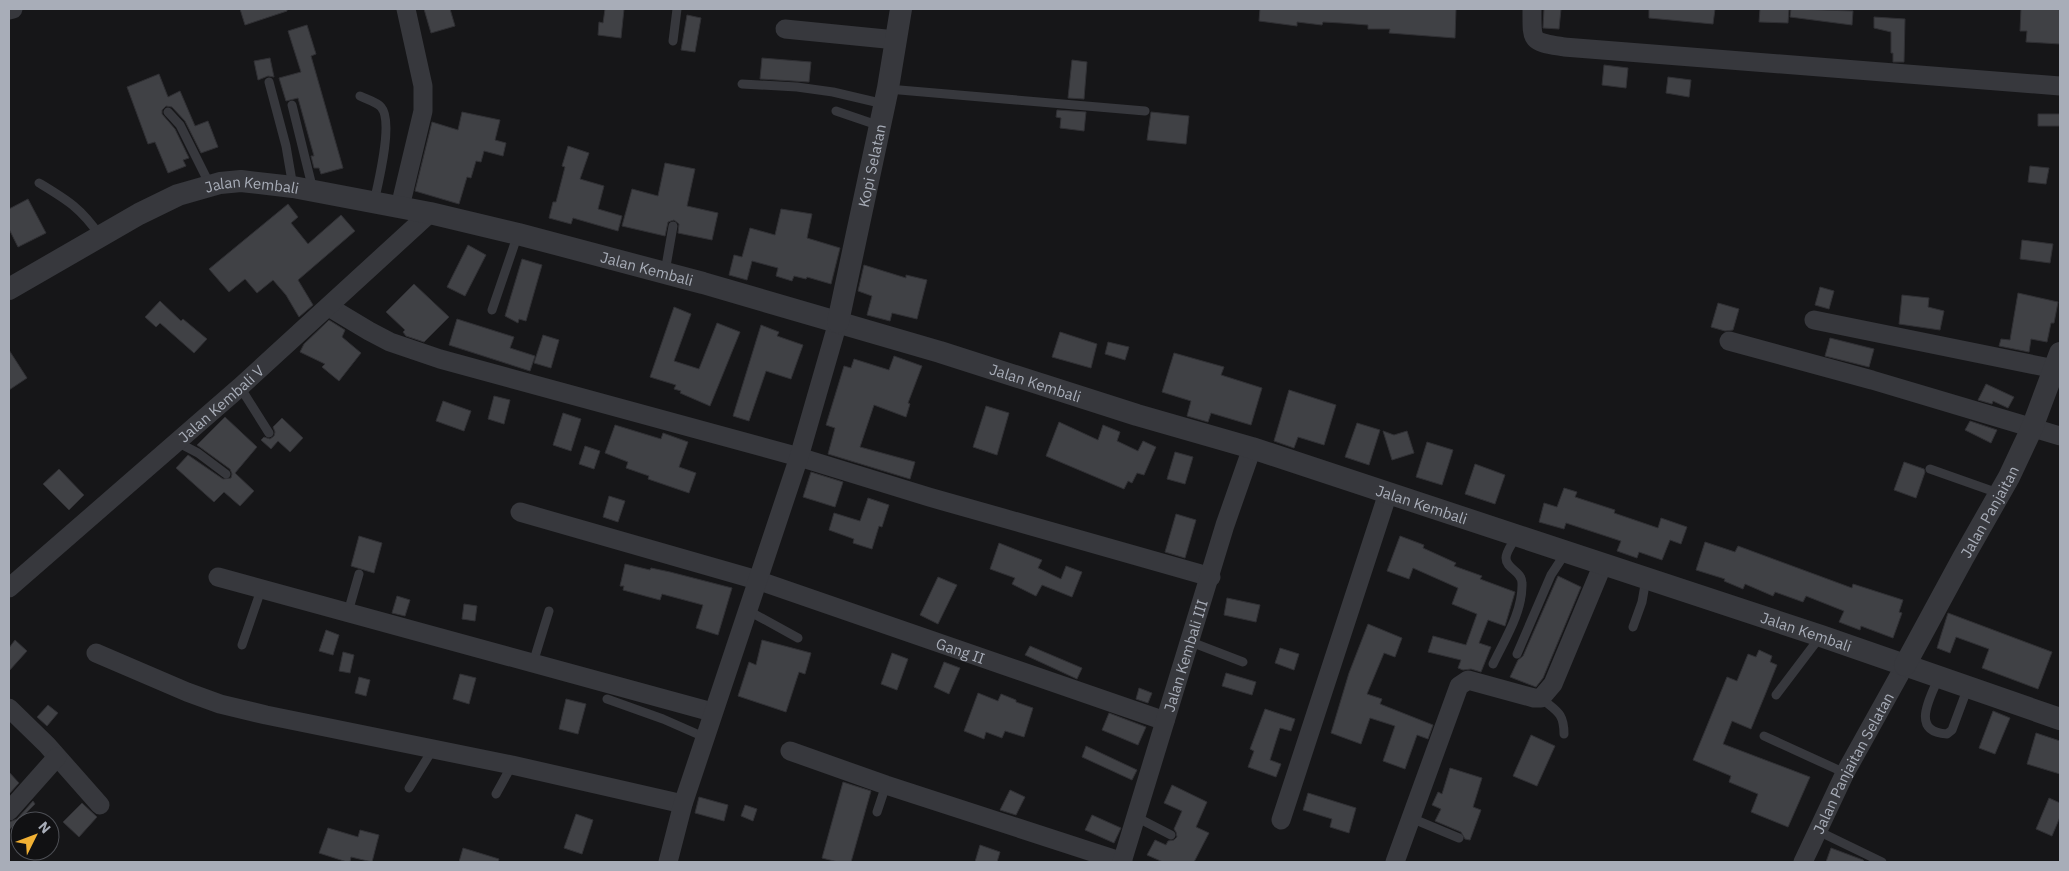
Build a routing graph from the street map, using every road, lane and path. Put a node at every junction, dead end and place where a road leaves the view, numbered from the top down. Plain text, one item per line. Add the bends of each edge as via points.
1 (13, 9) edge
2 (406, 9) edge
3 (677, 9) edge
4 (901, 9) edge
5 (1532, 9) edge
6 (9, 10) edge
7 (785, 29) dead end
8 (673, 40) dead end
9 (896, 40) junction
10 (269, 82) dead end
11 (742, 84) dead end
12 (2060, 86) edge
13 (360, 96) dead end
14 (292, 105) dead end
15 (884, 106) junction
16 (836, 111) dead end
17 (1145, 111) dead end
18 (168, 112) dead end
19 (38, 183) dead end
20 (210, 186) junction
21 (303, 189) junction
22 (374, 202) junction
23 (400, 207) junction
24 (430, 213) junction
25 (674, 226) dead end
26 (518, 234) junction
27 (100, 236) junction
28 (664, 273) junction
29 (9, 288) edge
30 (329, 307) junction
31 (492, 310) dead end
32 (1814, 320) dead end
33 (838, 322) junction
34 (1729, 341) dead end
35 (2058, 361) edge
36 (240, 387) junction
37 (2032, 428) junction
38 (269, 433) dead end
39 (2060, 436) edge
40 (177, 442) junction
41 (1252, 448) junction
42 (799, 457) junction
43 (1930, 469) dead end
44 (226, 474) dead end
45 (1388, 493) junction
46 (2000, 494) junction
47 (520, 512) dead end
48 (1516, 536) junction
49 (1566, 552) junction
50 (1603, 564) junction
51 (359, 574) dead end
52 (218, 577) dead end
53 (1211, 577) junction
54 (1646, 579) junction
55 (11, 580) edge
56 (757, 580) junction
57 (261, 590) junction
58 (747, 610) junction
59 (549, 611) dead end
60 (348, 612) junction
61 (1633, 627) dead end
62 (1821, 636) junction
63 (798, 638) dead end
64 (1191, 642) junction
65 (242, 645) dead end
66 (96, 653) dead end
67 (1517, 654) dead end
68 (1243, 662) dead end
69 (533, 663) junction
70 (1493, 664) dead end
71 (1905, 665) junction
72 (1939, 677) junction
73 (1968, 687) junction
74 (1776, 695) dead end
75 (1541, 698) junction
76 (607, 699) dead end
77 (9, 708) edge
78 (712, 712) junction
79 (2060, 719) edge
80 (1165, 721) junction
81 (1564, 734) dead end
82 (1764, 736) dead end
83 (704, 738) junction
84 (433, 748) junction
85 (790, 751) dead end
86 (57, 757) junction
87 (512, 765) junction
88 (1845, 773) junction
89 (886, 785) junction
90 (409, 788) dead end
91 (496, 794) dead end
92 (683, 804) junction
93 (100, 805) dead end
94 (9, 811) edge
95 (877, 812) dead end
96 (1135, 817) junction
97 (1411, 818) junction
98 (1281, 820) dead end
99 (1818, 831) junction
100 (1171, 835) dead end
101 (1458, 838) dead end
102 (668, 862) edge
103 (1122, 862) edge
104 (1395, 862) edge
105 (1803, 862) edge
106 (1882, 862) edge

1 - 6 street
2 - 23 street via 423,86 423,110
3 - 8 lane
4 - 9 street, Kopi Selatan
5 - 12 street via 1535,40 1564,47
7 - 9 street
9 - 15 street, Kopi Selatan
10 - 21 lane via 286,146
11 - 15 lane via 833,92
13 - 22 lane via 381,106 386,116 385,143
14 - 21 lane
15 - 16 lane
15 - 17 lane
15 - 33 street, Kopi Selatan
18 - 20 lane via 180,125
19 - 27 lane via 71,202 87,216
20 - 21 street, Jalan Kembali via 241,181
20 - 27 street, Jalan Kembali via 178,195
21 - 22 street, Jalan Kembali
22 - 23 street, Jalan Kembali
23 - 24 street, Jalan Kembali
24 - 26 street, Jalan Kembali
24 - 30 street, Jalan Kembali V
25 - 28 lane
26 - 28 street, Jalan Kembali
26 - 31 lane
27 - 29 street, Jalan Kembali
28 - 33 street, Jalan Kembali
30 - 36 street, Jalan Kembali V
30 - 42 street via 390,342 440,359
32 - 35 street
33 - 41 street, Jalan Kembali
33 - 42 street
34 - 37 street
35 - 37 street, Jalan Panjaitan
36 - 38 lane
36 - 40 street, Jalan Kembali V
37 - 39 street
37 - 46 street, Jalan Panjaitan
40 - 44 lane
40 - 55 street, Jalan Kembali V
41 - 45 street, Jalan Kembali
41 - 53 street, Jalan Kembali III
42 - 53 street via 929,498
42 - 56 street
43 - 46 lane
45 - 48 street, Jalan Kembali
45 - 98 street
46 - 71 street, Jalan Panjaitan
47 - 56 street, Gang II
48 - 49 street, Jalan Kembali
48 - 70 lane via 1506,556 1507,563 1521,575 1521,598
49 - 50 street, Jalan Kembali
49 - 67 lane via 1551,574
50 - 54 street, Jalan Kembali
50 - 75 street via 1553,684
51 - 60 lane
52 - 57 street
53 - 64 street, Jalan Kembali III
54 - 61 lane
54 - 62 street, Jalan Kembali
56 - 58 street
56 - 80 street, Gang II
57 - 60 street
57 - 65 lane
58 - 63 lane
58 - 78 street
59 - 69 lane
60 - 69 street
62 - 71 street, Jalan Kembali
62 - 74 lane
64 - 68 lane
64 - 80 street, Jalan Kembali III
66 - 84 street via 220,704
69 - 78 street
71 - 72 street, Jalan Kembali
71 - 88 street, Jalan Panjaitan Selatan
72 - 73 street, Jalan Kembali
72 - 73 lane via 1924,715 1932,730 1942,734 1952,730
73 - 79 street, Jalan Kembali
75 - 81 lane via 1560,714
75 - 97 street via 1468,680 1462,683 1454,696
76 - 83 lane
77 - 86 street
78 - 83 street
80 - 96 street, Jalan Kembali III
82 - 88 lane
83 - 92 street
84 - 87 street
84 - 90 lane
85 - 89 street
86 - 93 street
86 - 94 street
87 - 91 lane
87 - 92 street
88 - 99 street, Jalan Panjaitan Selatan
89 - 95 lane
89 - 103 street
92 - 102 street
96 - 100 lane
96 - 103 street, Jalan Kembali III
97 - 101 lane
97 - 104 street
99 - 105 street, Jalan Panjaitan Selatan
99 - 106 lane

